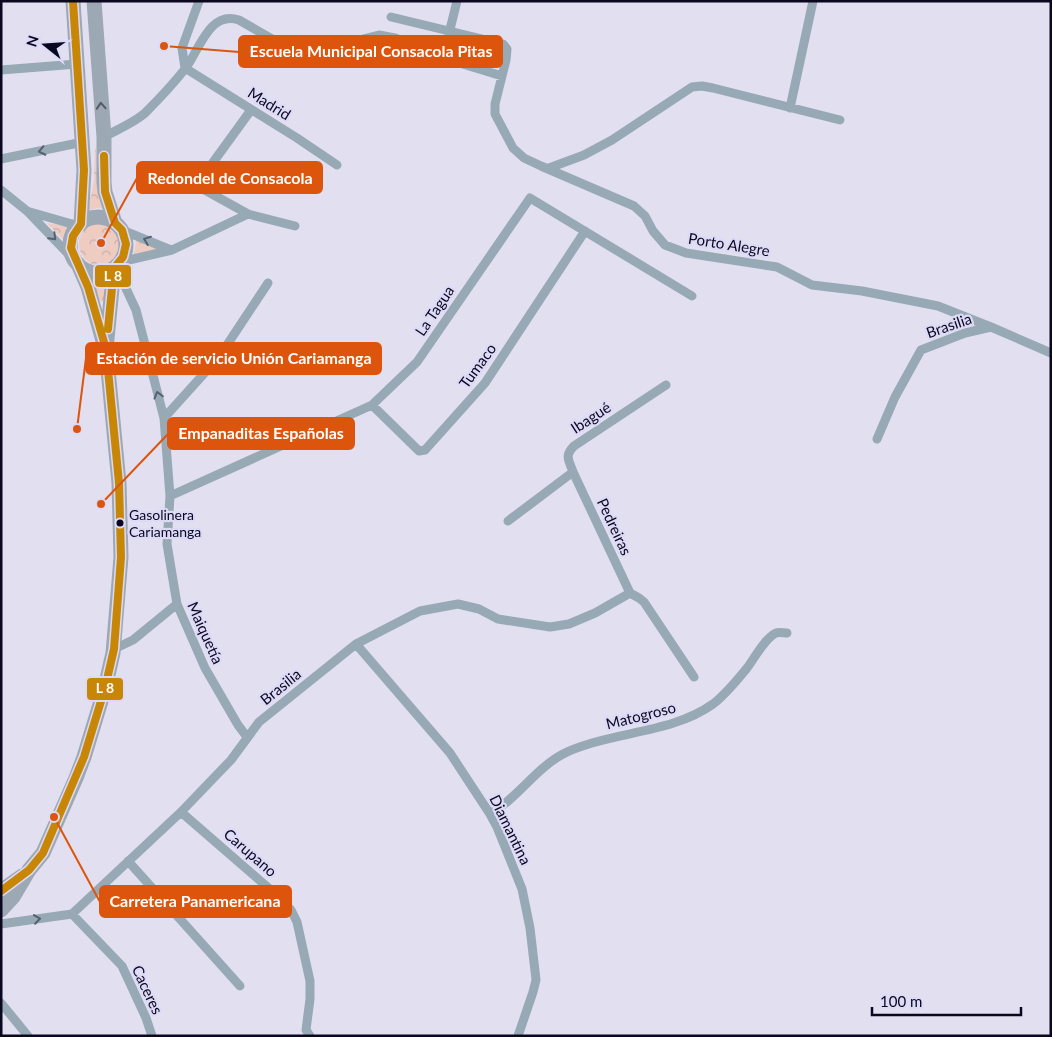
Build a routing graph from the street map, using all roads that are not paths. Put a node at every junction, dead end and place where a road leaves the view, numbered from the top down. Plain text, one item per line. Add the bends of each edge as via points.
1 (73, 1) edge
2 (94, 1) edge
3 (199, 1) edge
4 (457, 1) edge
5 (813, 1) edge
6 (391, 17) dead end
7 (450, 32) junction
8 (293, 51) dead end
9 (443, 58) junction
10 (378, 62) dead end
11 (77, 64) junction
12 (185, 68) junction
13 (1, 70) edge
14 (502, 76) junction
15 (790, 108) junction
16 (251, 110) junction
17 (840, 120) dead end
18 (104, 137) junction
19 (83, 142) junction
20 (1, 159) edge
21 (338, 165) dead end
22 (543, 167) junction
23 (1, 190) edge
24 (27, 211) junction
25 (248, 214) junction
26 (80, 225) junction
27 (295, 226) dead end
28 (118, 227) junction
29 (585, 231) junction
30 (172, 250) junction
31 (78, 264) junction
32 (117, 266) junction
33 (268, 283) dead end
34 (692, 296) dead end
35 (991, 327) junction
36 (106, 349) junction
37 (1051, 353) edge
38 (666, 385) dead end
39 (372, 405) junction
40 (164, 418) junction
41 (877, 439) dead end
42 (573, 472) junction
43 (170, 496) junction
44 (508, 521) dead end
45 (630, 593) junction
46 (176, 604) junction
47 (787, 632) dead end
48 (356, 644) junction
49 (114, 649) junction
50 (694, 677) dead end
51 (247, 737) junction
52 (181, 812) junction
53 (490, 814) junction
54 (128, 862) junction
55 (29, 870) junction
56 (1, 891) edge
57 (1, 910) edge
58 (72, 914) junction
59 (1, 924) edge
60 (240, 986) dead end
61 (1, 1003) edge
62 (28, 1036) edge
63 (152, 1036) edge
64 (310, 1036) edge
65 (518, 1036) edge

1 - 11 highway
18 -> 2 highway
3 - 12 street via 182,48
4 - 7 street
5 - 15 street
6 - 7 street, Porto Alegre
7 - 9 street
7 - 14 street, Porto Alegre via 503,44 507,49
8 - 12 street via 239,20 227,18 215,24 202,38
9 - 10 street via 395,38 379,35 363,39 358,45 360,56
9 - 14 street
11 - 13 street
11 - 19 highway
12 - 16 street, Madrid
12 - 18 street via 145,114
14 - 22 street, Porto Alegre via 495,114 513,148 524,158
15 - 17 street
15 - 22 street via 702,86 692,87 591,152 549,168
16 - 21 street, Madrid
16 - 25 street via 200,184
18 - 28 highway via 105,192
19 -> 20 street
19 - 26 highway
22 - 35 street, Porto Alegre via 634,206 665,245 686,253 777,266 812,284 938,306
23 - 24 street
24 - 26 street
24 -> 31 street
25 - 27 street
25 - 30 street
26 - 28 highway via 97,218 106,219
26 - 31 highway via 72,236 71,244
30 -> 28 street
28 - 32 highway via 126,250
29 - 34 street, La Tagua
29 - 39 street, La Tagua via 530,198 417,362
29 - 39 street, Tumaco via 485,383 426,450 419,451
30 - 32 street
31 - 32 highway via 95,273
31 - 36 highway
32 - 36 highway
40 -> 32 street, Maiquetía via 136,310
33 - 40 street via 220,357
35 - 37 street, Brasilia
35 - 41 street, Brasilia via 921,350
36 - 49 highway via 119,483 121,557
38 - 42 street, Ibagué via 568,451
39 - 43 street, La Tagua
40 - 43 street, Maiquetía
42 - 44 street
42 - 45 street, Pedreiras
43 - 46 street, Maiquetía via 167,544
45 - 48 street, Brasilia via 595,614 550,627 498,619 479,609 458,604 420,611
45 - 50 street via 644,602
46 - 49 street via 133,640
46 - 51 street, Maiquetía via 204,668
47 - 53 street, Matogroso via 776,633 764,644 726,692 698,714 563,754 543,768 511,800
48 - 51 street, Brasilia via 259,722
48 - 53 street, Diamantina via 450,753
49 - 55 highway via 84,757 43,853
51 - 52 street, Brasilia
52 - 54 street, Brasilia
52 - 64 street, Carupano via 291,910 297,922 310,981 306,1030
53 - 65 street, Diamantina via 522,889 530,928 536,980
54 - 58 street, Brasilia
54 - 60 street
55 - 56 highway
55 - 57 highway
59 -> 58 street
58 - 63 street, Caceres via 122,966
61 - 62 street

